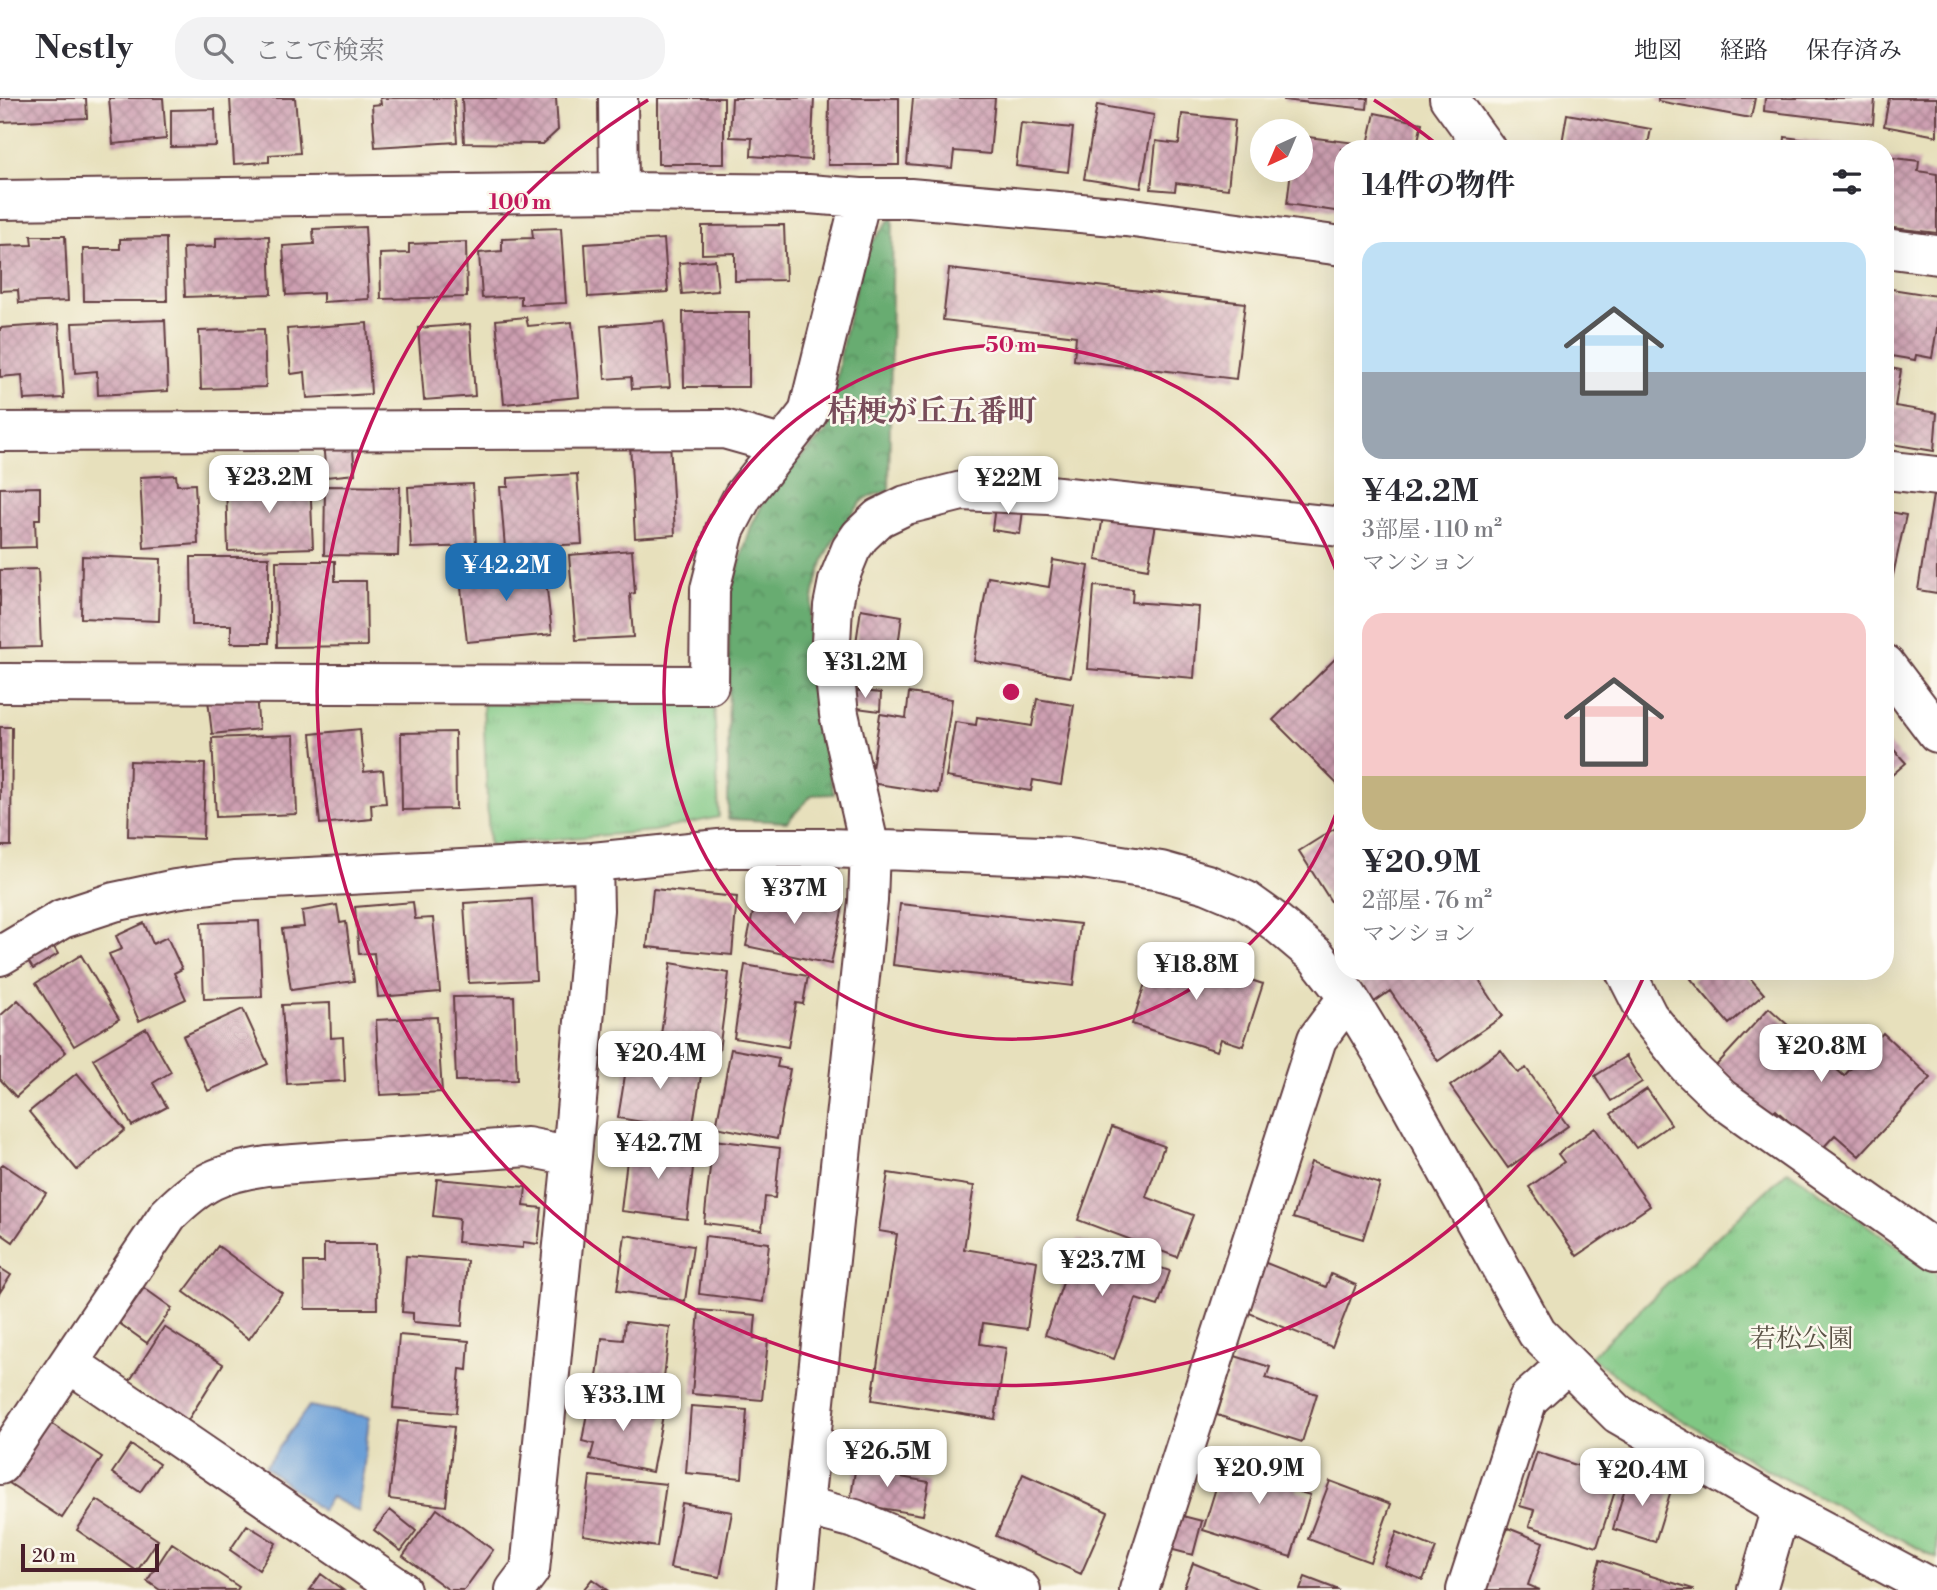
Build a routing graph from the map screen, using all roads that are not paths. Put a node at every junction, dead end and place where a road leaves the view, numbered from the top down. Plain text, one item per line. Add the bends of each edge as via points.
1 (618, 98) edge
2 (1449, 98) edge
3 (1479, 140) edge
4 (619, 192) junction
5 (861, 198) junction
6 (0, 200) edge
7 (1334, 245) edge
8 (1894, 249) edge
9 (1937, 255) edge
10 (0, 432) edge
11 (781, 445) junction
12 (1894, 471) edge
13 (1937, 475) edge
14 (1334, 526) edge
15 (1894, 676) edge
16 (0, 683) edge
17 (1937, 733) edge
18 (870, 849) junction
19 (593, 862) junction
20 (0, 956) edge
21 (1334, 978) edge
22 (1335, 980) edge
23 (1630, 980) edge
24 (1349, 997) junction
25 (572, 1156) junction
26 (1937, 1251) edge
27 (69, 1363) junction
28 (1567, 1364) junction
29 (0, 1465) edge
30 (805, 1506) junction
31 (1781, 1508) junction
32 (401, 1590) edge
33 (515, 1590) edge
34 (795, 1590) edge
35 (1021, 1590) edge
36 (1139, 1590) edge
37 (1466, 1590) edge
38 (1757, 1590) edge
39 (1935, 1590) edge

1 - 4 street
2 - 3 street
4 - 5 street
4 - 6 street
5 - 7 street via 911,198 1126,217
5 - 11 street via 808,413
8 - 9 street
10 - 11 street via 724,429
11 - 16 street via 743,496 722,540 710,589 709,685
12 - 13 street
14 - 18 street via 1049,495 962,491 906,505 879,518 851,549 838,581 831,642 839,713
15 - 17 street
18 - 19 street via 729,848
18 - 21 street via 1069,857 1151,869 1207,884 1245,900 1278,923
18 - 30 street
19 - 20 street via 234,881 175,889 62,919
19 - 25 street via 594,911
22 - 24 street
23 - 26 street via 1648,1016 1721,1098
24 - 28 street via 1537,1333
24 - 36 street via 1317,1039
25 - 27 street via 527,1147 267,1166 233,1171 208,1181 168,1215
25 - 33 street via 530,1570
27 - 29 street
27 - 32 street
28 - 31 street via 1618,1413
28 - 37 street via 1528,1398
30 - 34 street
30 - 35 street via 855,1519
31 - 38 street
31 - 39 street

